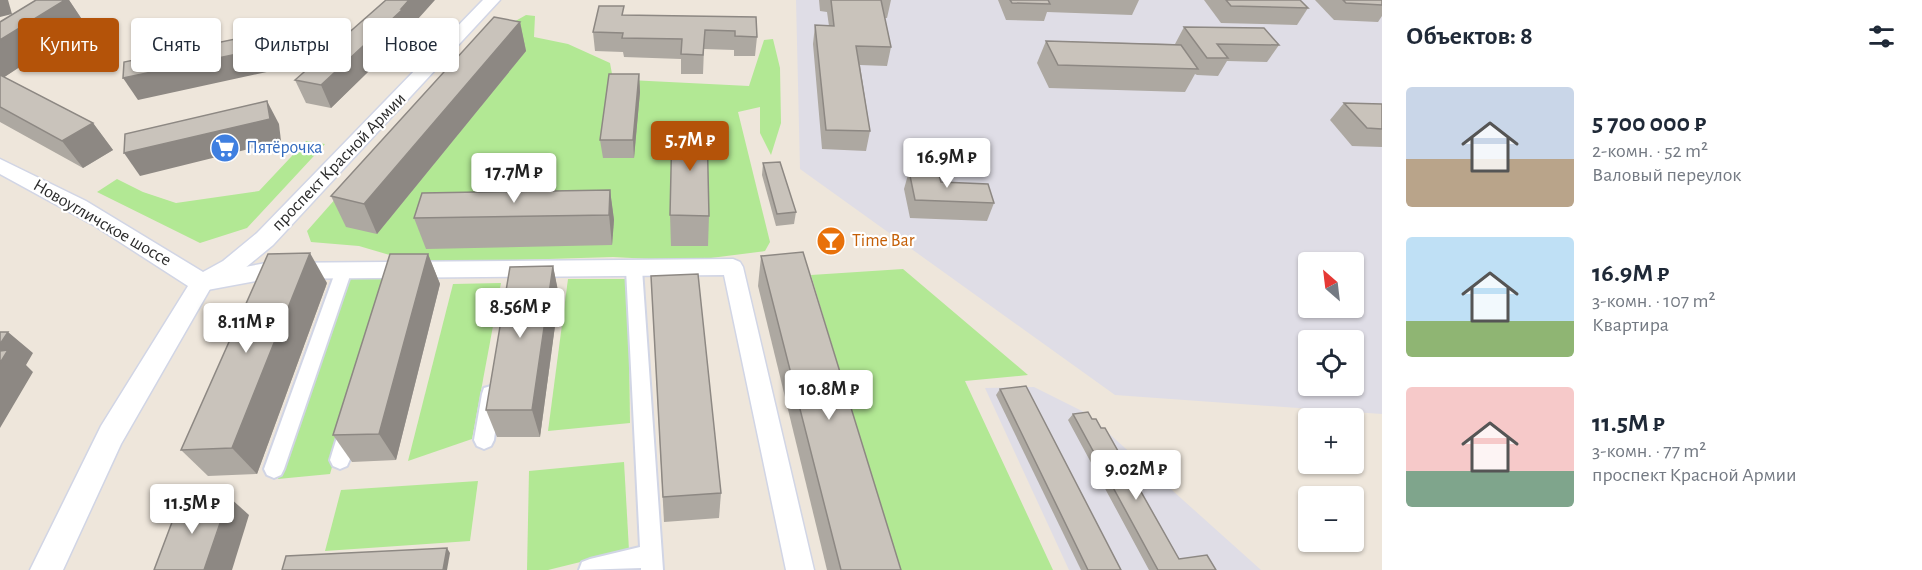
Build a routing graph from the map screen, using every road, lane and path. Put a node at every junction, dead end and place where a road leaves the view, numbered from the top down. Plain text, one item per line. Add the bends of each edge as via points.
1 (492, 0) edge
2 (0, 166) edge
3 (397, 269) junction
4 (512, 269) junction
5 (634, 269) junction
6 (344, 270) junction
7 (202, 284) junction
8 (390, 291) edge
9 (508, 292) edge
10 (495, 372) edge
11 (354, 412) edge
12 (484, 440) dead end
13 (340, 460) dead end
14 (274, 470) dead end
15 (651, 563) edge
16 (46, 570) edge
17 (590, 570) edge
18 (800, 570) edge

1 - 7 main road, проспект Красной Армии via 265,239 231,267
2 - 7 main road, Новоугличское шоссе via 174,264
3 - 4 street
3 - 6 street
3 - 8 street
4 - 5 street
4 - 9 street
5 - 15 street
5 - 18 street via 733,267
6 - 7 street via 266,271
6 - 14 street
7 - 16 main road, проспект Красной Армии via 111,435
10 - 12 street
11 - 13 street
15 - 17 street

